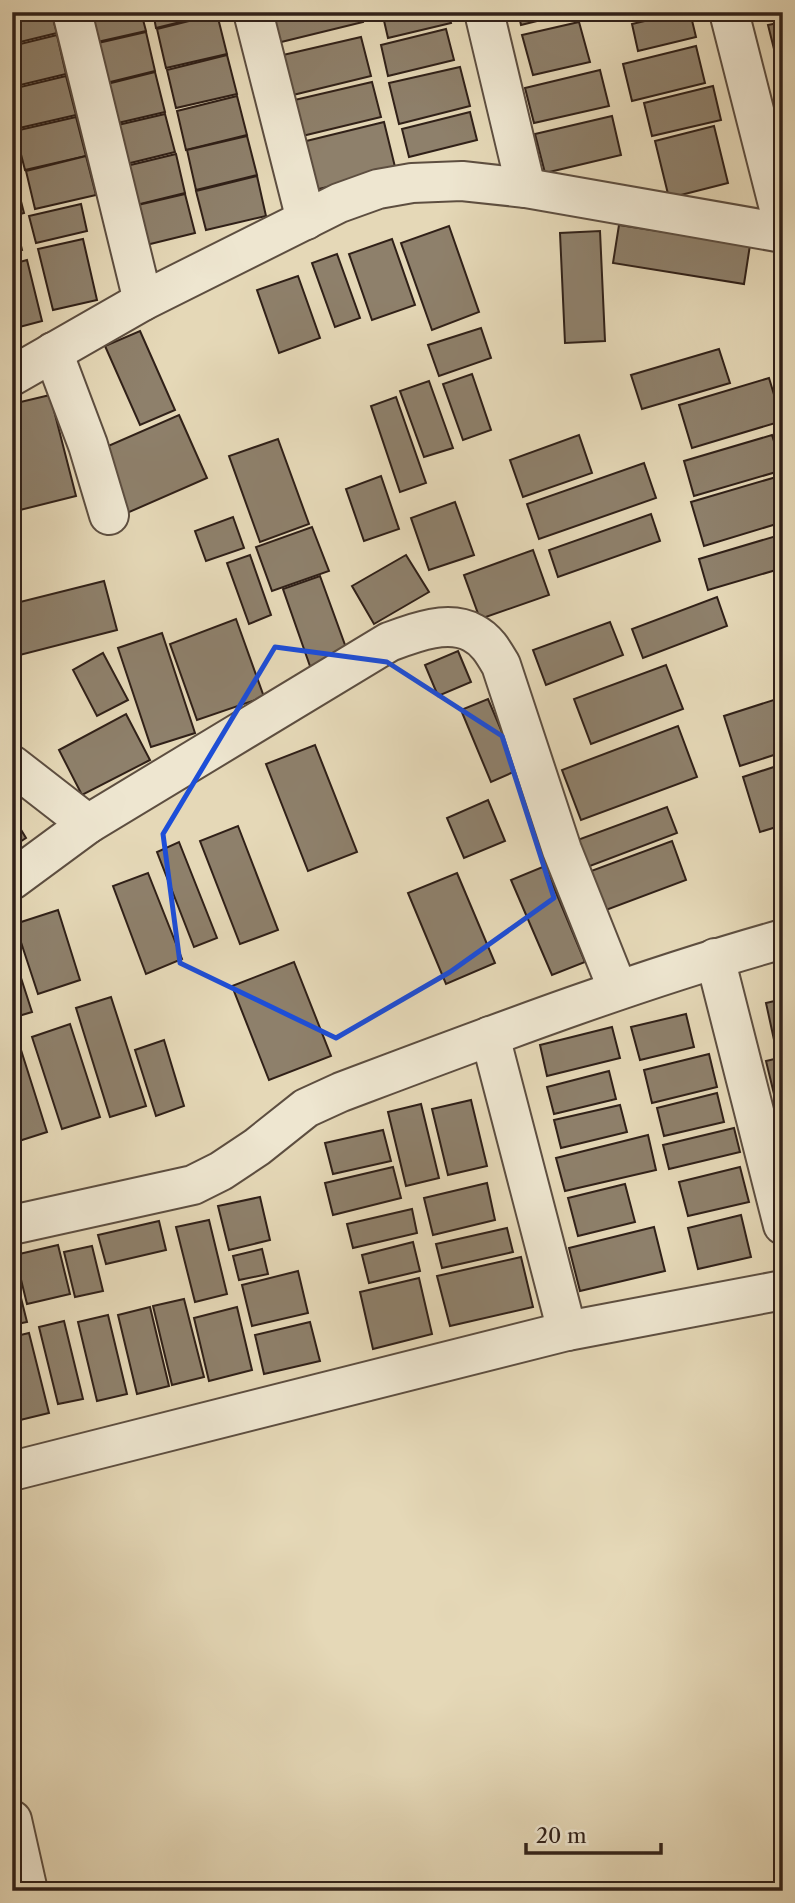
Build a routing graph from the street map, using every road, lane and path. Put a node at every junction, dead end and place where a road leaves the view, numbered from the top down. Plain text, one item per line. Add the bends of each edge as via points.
1 (72, 12) edge
2 (253, 12) edge
3 (484, 12) edge
4 (729, 12) edge
5 (526, 188) junction
6 (306, 220) junction
7 (783, 224) edge
8 (783, 233) edge
9 (143, 301) junction
10 (53, 352) junction
11 (12, 376) edge
12 (109, 515) dead end
13 (12, 765) edge
14 (88, 824) junction
15 (12, 880) edge
16 (783, 939) edge
17 (715, 958) junction
18 (618, 990) junction
19 (490, 1036) junction
20 (12, 1225) edge
21 (783, 1225) edge
22 (783, 1290) edge
23 (567, 1331) junction
24 (12, 1471) edge
25 (12, 1820) edge
26 (28, 1891) edge

1 - 9 street
2 - 6 street
3 - 5 street
4 - 7 street
5 - 6 street via 462,181 412,183 378,189
5 - 8 street
6 - 9 street
9 - 10 street
10 - 11 street
10 - 12 street via 89,445
13 - 14 street
14 - 15 street
14 - 18 street via 389,642 444,627 472,632 489,646 501,665 562,850
16 - 17 street
17 - 18 street
17 - 21 street
18 - 19 street
19 - 20 street via 306,1108 257,1147 193,1185
19 - 23 street
22 - 23 street
23 - 24 street
25 - 26 street

